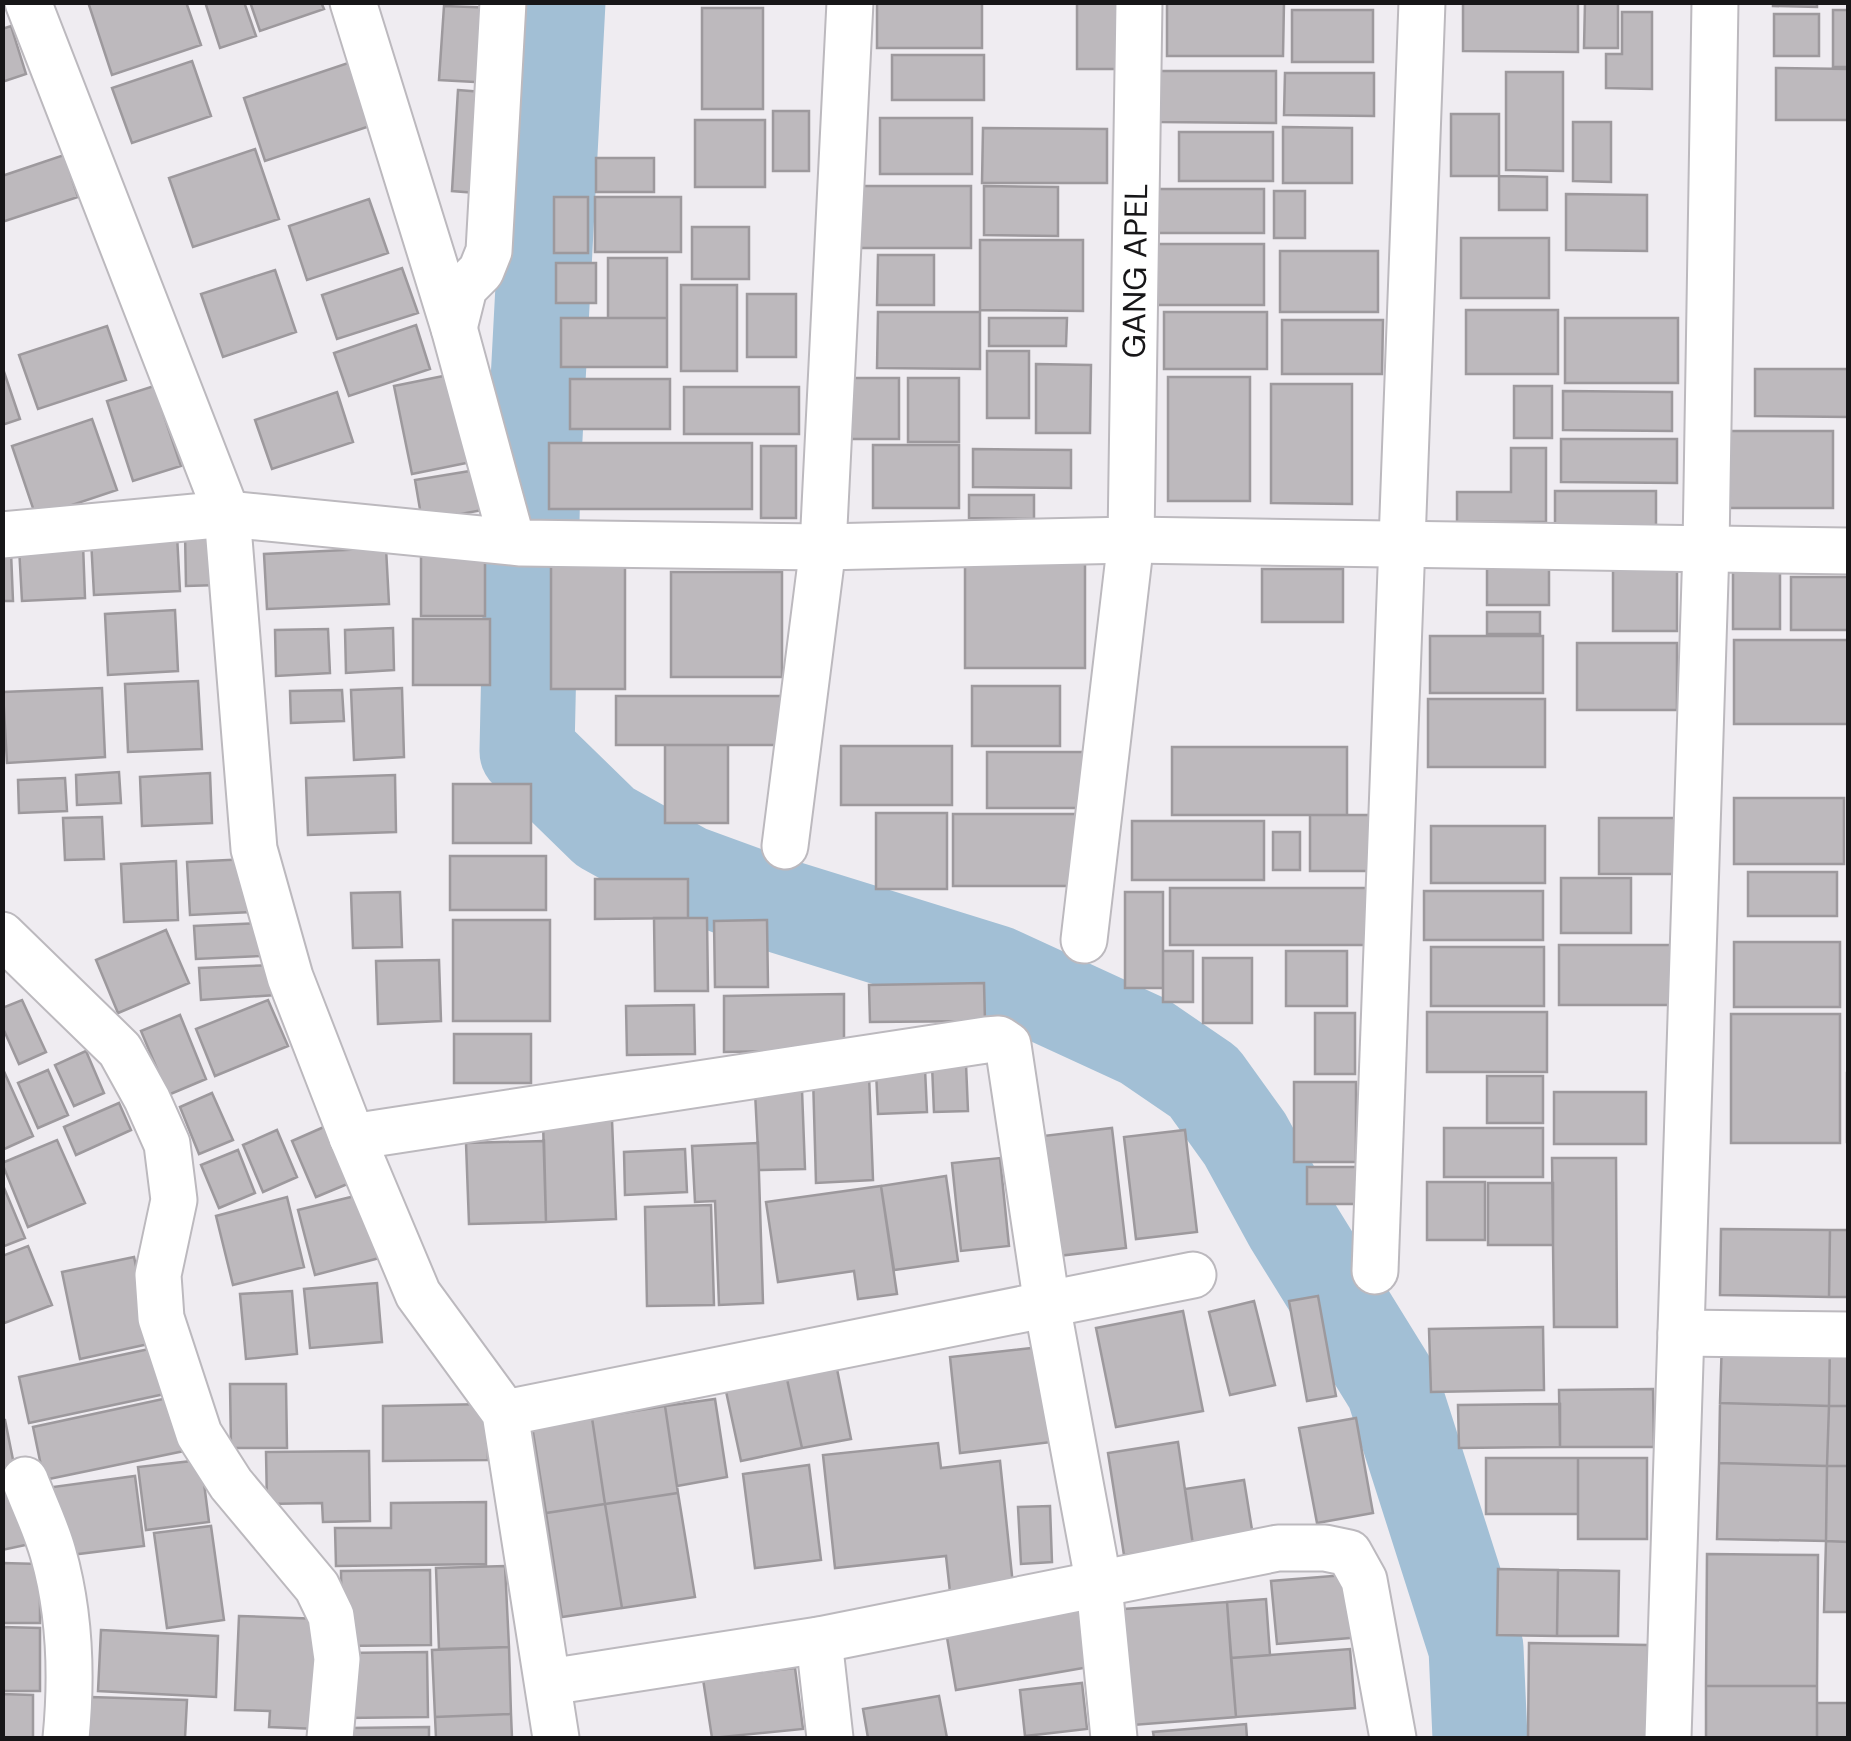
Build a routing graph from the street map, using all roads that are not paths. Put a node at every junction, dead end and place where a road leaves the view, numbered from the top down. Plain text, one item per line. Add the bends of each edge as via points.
1 (28, 2) edge
2 (353, 2) edge
3 (503, 2) edge
4 (850, 2) edge
5 (1140, 2) edge
6 (1422, 2) edge
7 (1715, 2) edge
8 (454, 328) junction
9 (227, 514) junction
10 (2, 535) edge
11 (1131, 540) junction
12 (517, 542) junction
13 (1400, 545) junction
14 (824, 547) junction
15 (1706, 548) junction
16 (1848, 550) edge
17 (785, 846) dead end
18 (2, 935) edge
19 (1084, 940) dead end
20 (352, 1137) junction
21 (1375, 1272) dead end
22 (1194, 1275) dead end
23 (1047, 1306) junction
24 (1681, 1333) junction
25 (1848, 1335) edge
26 (505, 1412) junction
27 (25, 1480) dead end
28 (1099, 1585) junction
29 (819, 1640) junction
30 (549, 1682) junction
31 (66, 1738) edge
32 (330, 1738) edge
33 (556, 1738) edge
34 (830, 1738) edge
35 (1114, 1738) edge
36 (1393, 1738) edge
37 (1668, 1738) edge

1 - 9 street
2 - 8 street
3 - 8 street via 488,252 464,288
4 - 14 street
5 - 11 street, GANG APEL
6 - 13 street
7 - 15 street
8 - 12 street
9 - 10 street
9 - 12 street
9 - 20 street via 254,849 290,977
11 - 13 street
11 - 14 street
11 - 19 street, GANG APEL
12 - 14 street
13 - 15 street
13 - 21 street
14 - 17 street
15 - 16 street
15 - 24 street
18 - 32 street via 120,1050 167,1144 174,1200 158,1275 160,1318 199,1434 231,1484 317,1587 331,1616 337,1659
20 - 23 street via 999,1039 1012,1054
20 - 26 street via 418,1294
22 - 23 street
23 - 26 street
23 - 28 street
24 - 25 street
24 - 37 street
26 - 30 street
27 - 31 street via 53,1552 67,1622
28 - 29 street
28 - 35 street
28 - 36 street via 1278,1548 1348,1553 1364,1580
29 - 30 street
29 - 34 street
30 - 33 street

